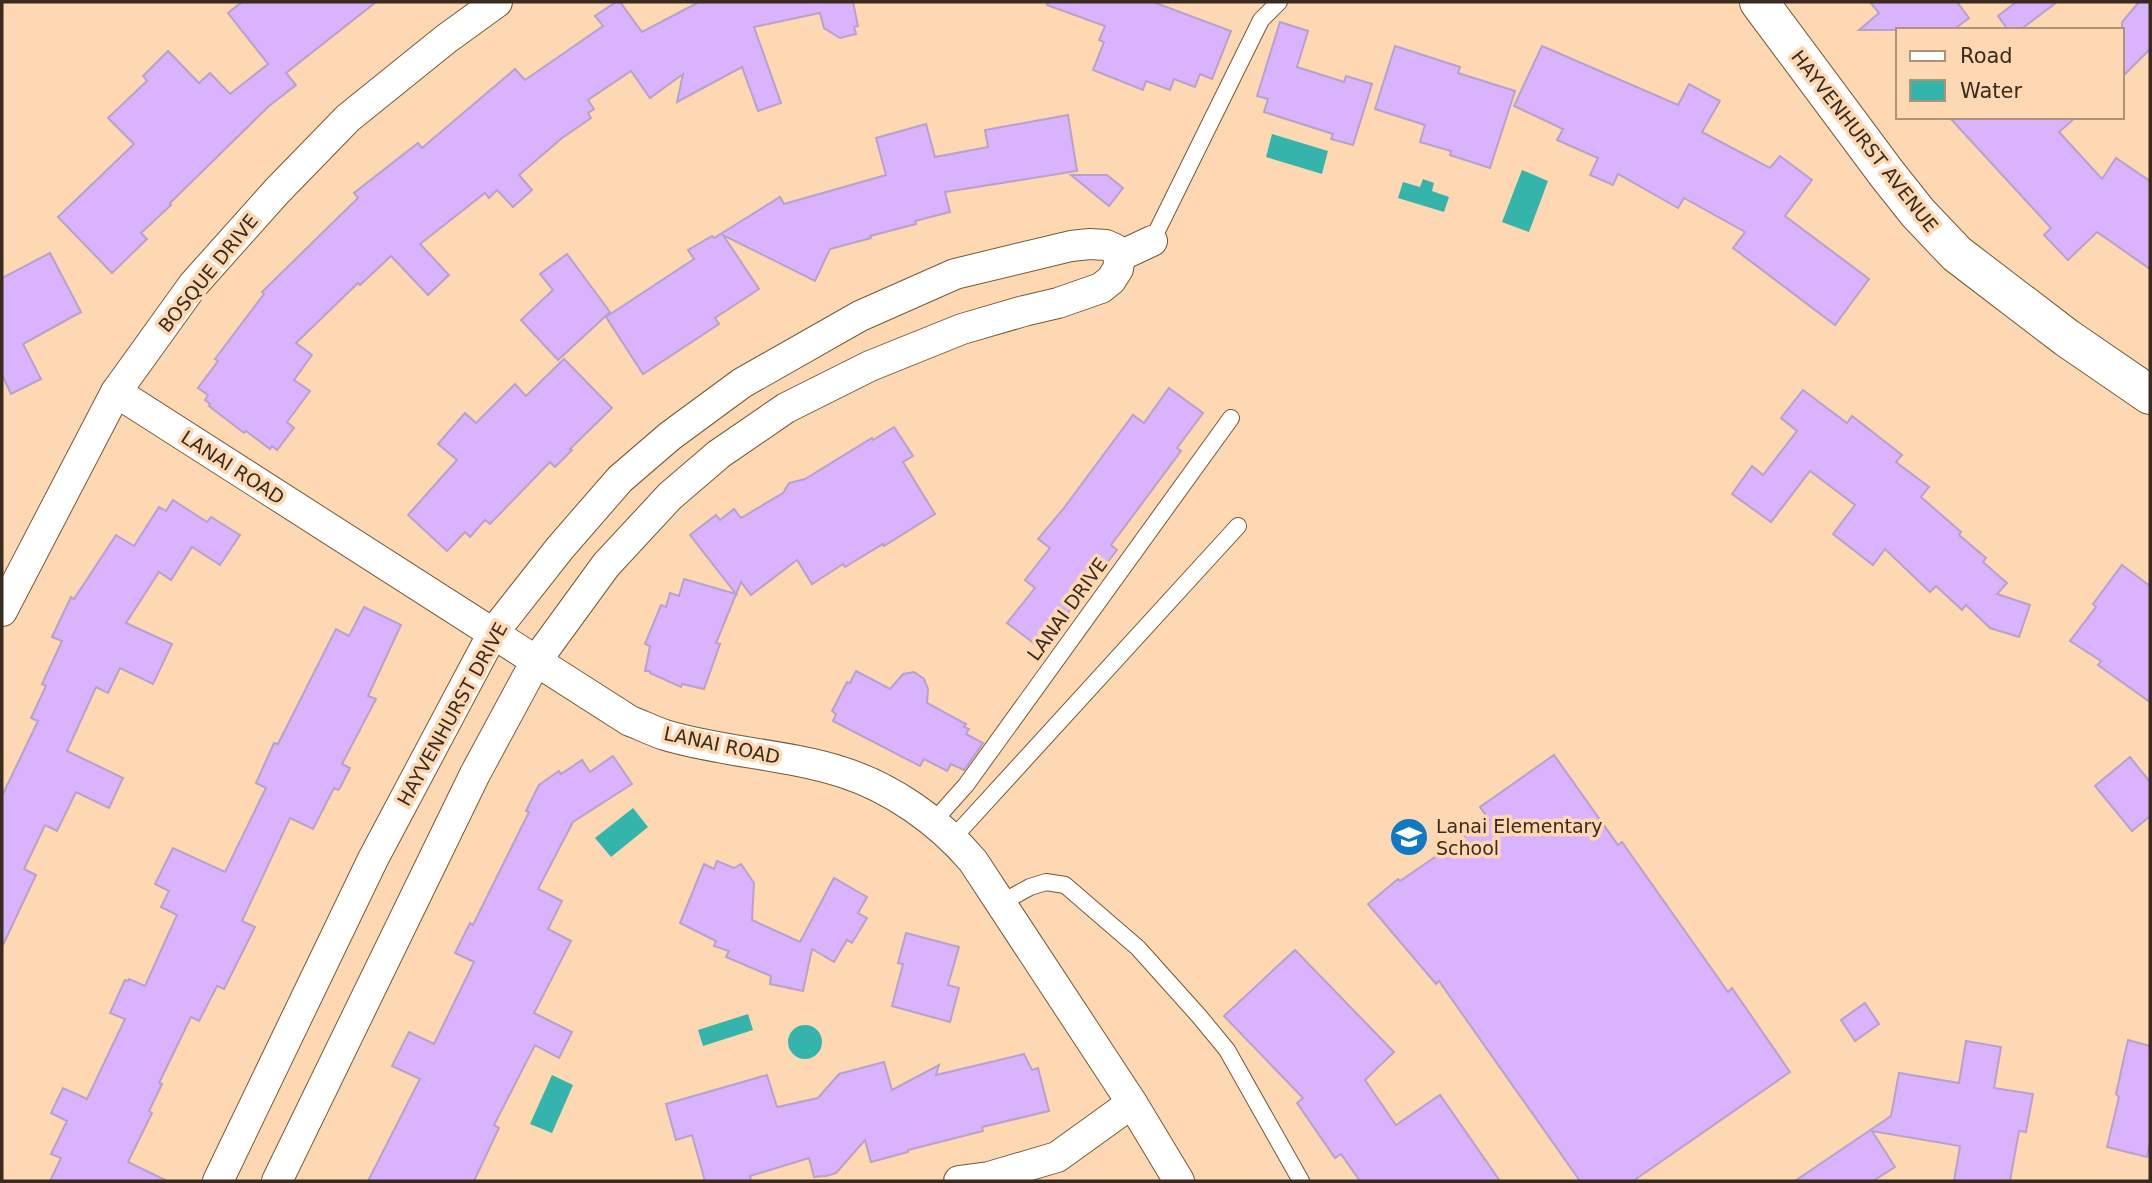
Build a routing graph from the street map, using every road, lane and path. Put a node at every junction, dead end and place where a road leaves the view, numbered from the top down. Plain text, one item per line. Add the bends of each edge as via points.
1 (497, 2) edge
2 (1279, 2) edge
3 (1759, 2) edge
4 (1152, 241) joint
5 (1120, 256) junction
6 (116, 392) junction
7 (2150, 395) edge
8 (1231, 418) dead end
9 (1238, 526) dead end
10 (3, 604) edge
11 (493, 633) junction
12 (536, 661) junction
13 (943, 830) junction
14 (1001, 903) junction
15 (1132, 1103) junction
16 (218, 1181) edge
17 (277, 1181) edge
18 (959, 1181) edge
19 (1180, 1181) edge
20 (1301, 1181) edge

1 - 6 street, BOSQUE DRIVE via 348,118 193,285
2 - 4 lane via 1261,20
3 - 7 main road, HAYVENHURST AVENUE via 1887,174 1956,254
4 - 5 street
5 - 11 street, HAYVENHURST DRIVE via 1106,245 1080,245 956,274 860,316 742,383 620,479
5 - 12 street via 1118,269 1101,288 962,329 870,366 786,408 730,446 670,496 606,565
6 - 10 street, BOSQUE DRIVE
6 - 11 street, LANAI ROAD
8 - 13 lane, LANAI DRIVE via 966,785
9 - 13 lane
11 - 12 street, LANAI ROAD
11 - 16 street, HAYVENHURST DRIVE via 373,859
12 - 13 street, LANAI ROAD via 630,721 665,735 844,773 890,793
12 - 17 street via 475,774
13 - 14 street, LANAI ROAD via 973,861
14 - 15 street, LANAI ROAD
14 - 20 lane via 1046,882 1065,885 1138,948 1227,1050
15 - 18 street via 1057,1157
15 - 19 street, LANAI ROAD

